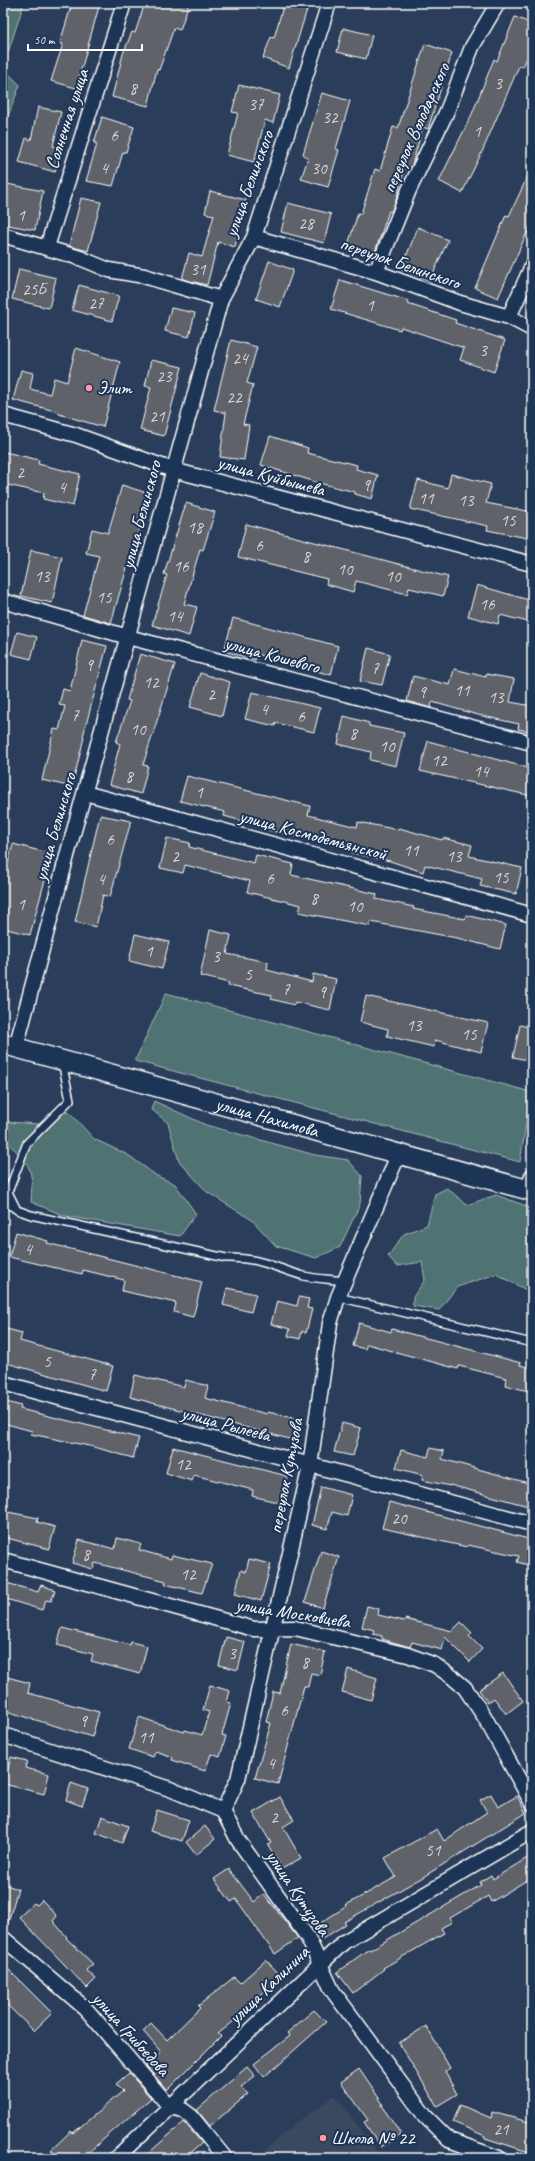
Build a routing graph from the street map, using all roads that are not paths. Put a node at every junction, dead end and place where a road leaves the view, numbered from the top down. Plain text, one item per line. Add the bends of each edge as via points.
1 (124, 3) edge
2 (329, 3) edge
3 (498, 3) edge
4 (3, 235) edge
5 (254, 237) junction
6 (47, 246) junction
7 (532, 266) edge
8 (376, 272) junction
9 (221, 299) junction
10 (509, 317) junction
11 (532, 329) edge
12 (3, 415) edge
13 (173, 470) junction
14 (532, 564) edge
15 (3, 601) edge
16 (128, 637) junction
17 (532, 743) edge
18 (85, 792) junction
19 (532, 915) edge
20 (9, 1045) edge
21 (62, 1060) junction
22 (399, 1153) junction
23 (531, 1185) edge
24 (3, 1200) edge
25 (17, 1210) junction
26 (344, 1281) junction
27 (338, 1296) junction
28 (532, 1343) edge
29 (3, 1383) edge
30 (310, 1466) junction
31 (532, 1524) edge
32 (3, 1560) edge
33 (273, 1630) junction
34 (3, 1735) edge
35 (532, 1803) edge
36 (223, 1811) junction
37 (532, 1831) edge
38 (3, 1938) edge
39 (321, 1962) junction
40 (170, 2107) junction
41 (116, 2158) edge
42 (225, 2158) edge
43 (499, 2158) edge

1 - 6 street, Солнечная улица
2 - 5 street, улица Белинского
3 - 8 street, переулок Володарского via 472,47 447,111 409,190
4 - 6 street
5 - 8 street, переулок Белинского
5 - 9 street, улица Белинского
6 - 9 street via 109,270 144,276
7 - 10 street
8 - 10 street, переулок Белинского via 460,303
9 - 13 street, улица Белинского
10 - 11 street, переулок Белинского
12 - 13 street, улица Куйбышева via 76,435
13 - 14 street, улица Куйбышева
13 - 16 street, улица Белинского
15 - 16 street, улица Кошевого
16 - 17 street, улица Кошевого
16 - 18 street, улица Белинского
18 - 19 street, улица Космодемьянской
18 - 20 street, улица Белинского
20 - 21 main road, улица Нахимова
21 - 22 main road, улица Нахимова
21 - 25 lane via 70,1100 27,1143 8,1192
22 - 23 main road, улица Нахимова
22 - 26 street, переулок Кутузова
24 - 25 lane
25 - 26 lane via 226,1258 246,1257 271,1263 306,1277
26 - 27 street, переулок Кутузова
27 - 28 lane
27 - 30 street, переулок Кутузова via 330,1323
29 - 30 street, улица Рылеева
30 - 31 street, улица Рылеева
30 - 33 street, переулок Кутузова
32 - 33 street, улица Московцева via 254,1629
33 - 35 street, улица Московцева via 295,1628 408,1655 422,1659 451,1676 465,1688 484,1716
33 - 36 street, переулок Кутузова via 238,1779
34 - 36 street via 170,1789
36 - 39 street, улица Кутузова via 238,1840 308,1938
37 - 39 street, улица Калинина via 344,1942
38 - 40 street, улица Грибоедова via 86,2009
39 - 40 street, улица Калинина
39 - 43 street, улица Кутузова via 332,1990 438,2131 449,2140
40 - 41 street, улица Калинина
40 - 42 street, улица Грибоедова via 183,2110 191,2116

